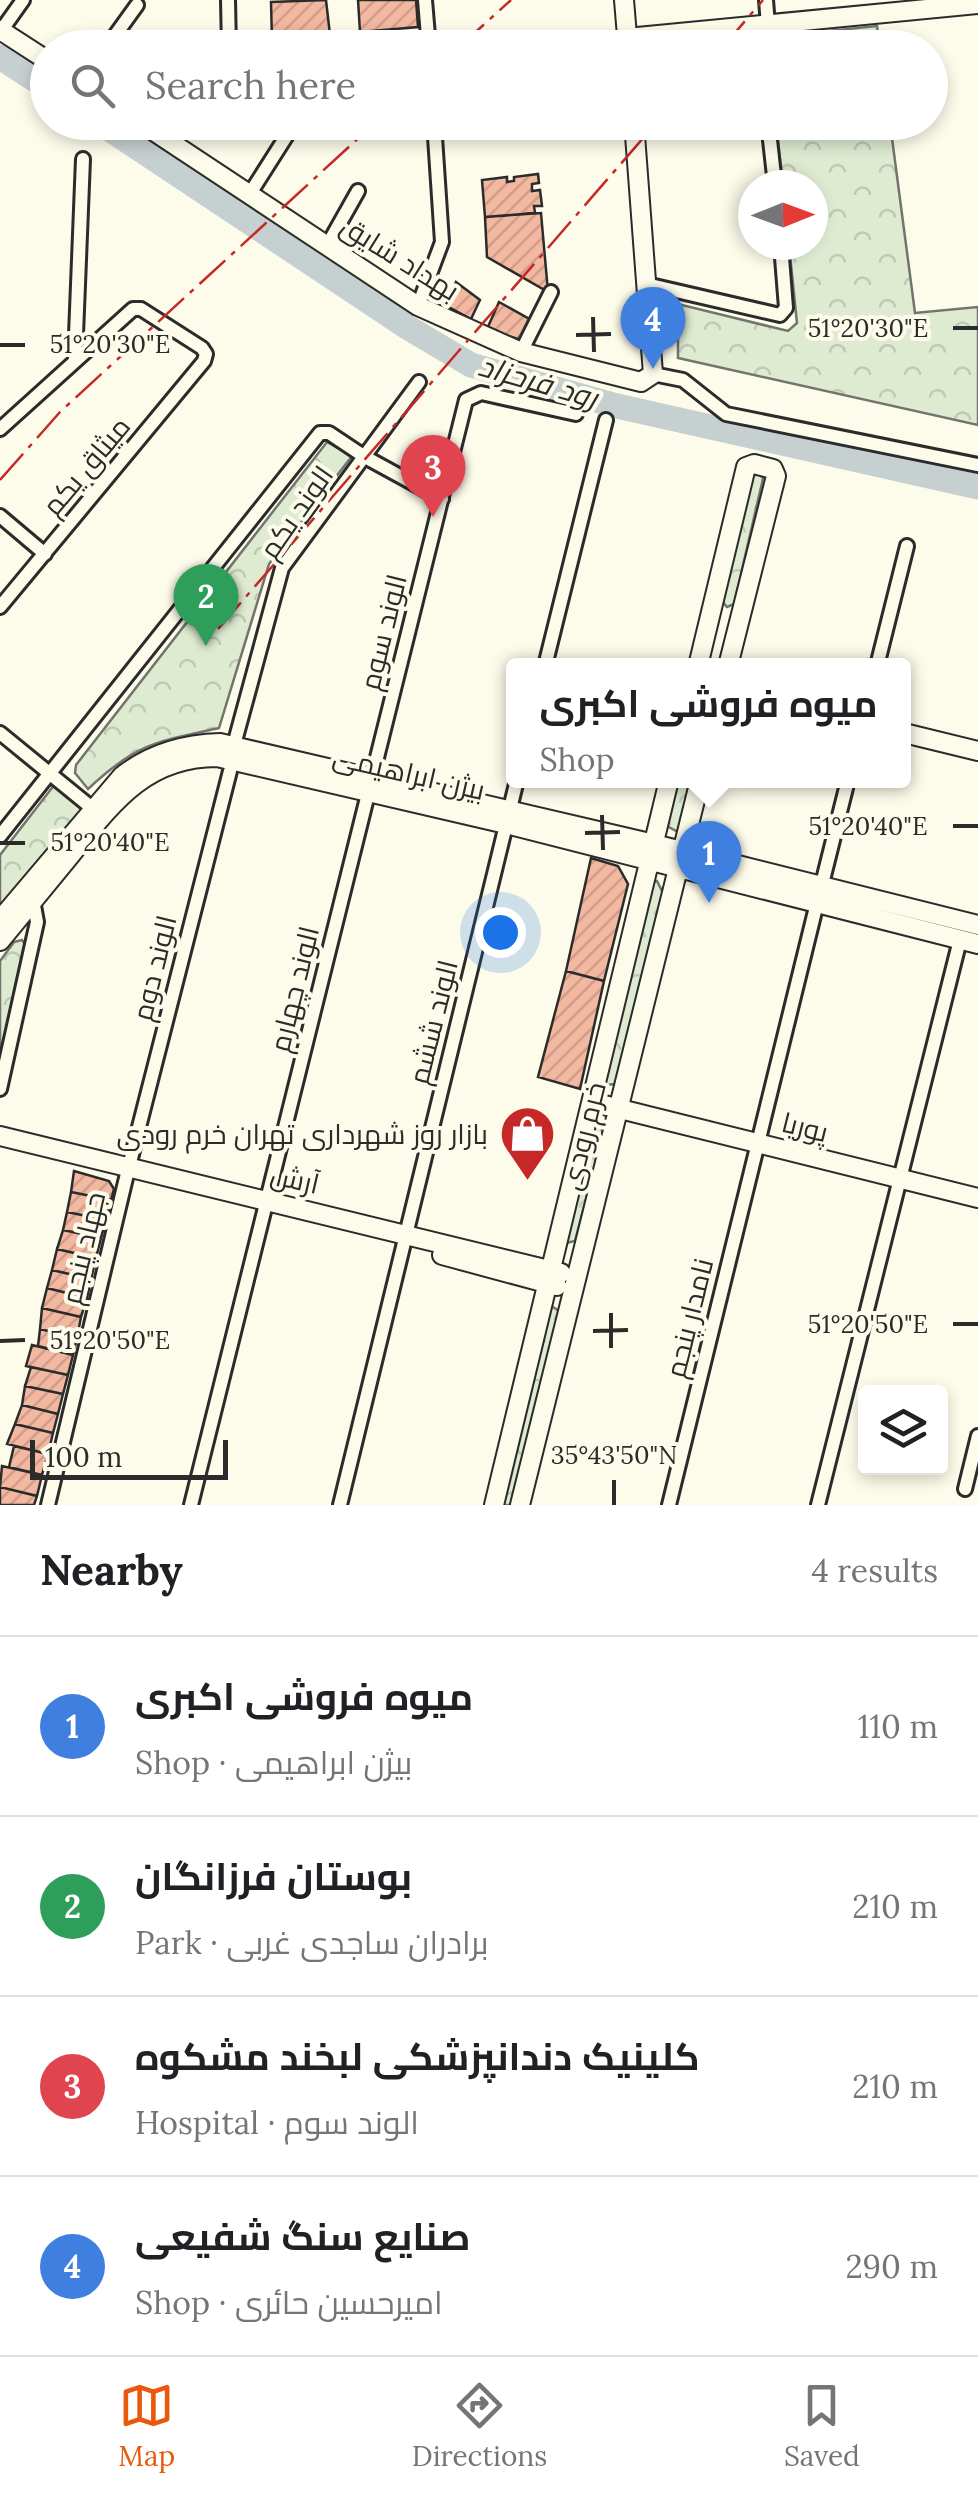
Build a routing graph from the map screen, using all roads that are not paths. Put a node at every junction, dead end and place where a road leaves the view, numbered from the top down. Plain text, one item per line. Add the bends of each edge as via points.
1 (23, 0) edge
2 (228, 0) edge
3 (425, 0) edge
4 (624, 0) edge
5 (766, 0) edge
6 (978, 4) edge
7 (137, 5) dead end
8 (911, 5) edge
9 (763, 25) junction
10 (1, 30) edge
11 (119, 30) edge
12 (229, 30) edge
13 (427, 30) edge
14 (627, 30) edge
15 (726, 30) edge
16 (762, 30) edge
17 (30, 50) edge
18 (167, 140) edge
19 (284, 140) edge
20 (435, 140) edge
21 (635, 140) edge
22 (770, 140) edge
23 (83, 158) dead end
24 (773, 170) edge
25 (358, 191) dead end
26 (249, 194) junction
27 (327, 246) junction
28 (782, 260) edge
29 (646, 284) junction
30 (551, 292) dead end
31 (418, 306) junction
32 (521, 352) junction
33 (75, 360) junction
34 (653, 374) junction
35 (419, 382) dead end
36 (576, 414) dead end
37 (606, 420) dead end
38 (0, 429) edge
39 (364, 457) junction
40 (978, 465) edge
41 (442, 499) junction
42 (0, 516) edge
43 (907, 546) dead end
44 (45, 554) junction
45 (0, 608) edge
46 (712, 610) junction
47 (740, 617) junction
48 (548, 658) edge
49 (700, 658) edge
50 (730, 658) edge
51 (879, 658) edge
52 (0, 732) edge
53 (911, 735) edge
54 (978, 751) edge
55 (232, 759) junction
56 (50, 772) junction
57 (370, 784) junction
58 (515, 788) edge
59 (668, 788) edge
60 (698, 788) edge
61 (846, 788) edge
62 (97, 812) junction
63 (508, 818) junction
64 (0, 836) edge
65 (652, 852) junction
66 (680, 859) junction
67 (819, 894) junction
68 (28, 896) junction
69 (0, 920) edge
70 (971, 933) edge
71 (0, 941) edge
72 (0, 1090) edge
73 (592, 1102) junction
74 (618, 1109) junction
75 (0, 1136) edge
76 (758, 1143) junction
77 (0, 1146) edge
78 (127, 1172) junction
79 (899, 1178) junction
80 (978, 1198) edge
81 (266, 1206) junction
82 (406, 1240) junction
83 (549, 1277) junction
84 (575, 1284) junction
85 (978, 1436) edge
86 (965, 1489) dead end
87 (48, 1505) edge
88 (192, 1505) edge
89 (340, 1505) edge
90 (494, 1505) edge
91 (520, 1505) edge
92 (669, 1505) edge
93 (818, 1505) edge

1 - 10 street
2 - 12 street
3 - 13 street
4 - 14 street
5 - 9 street
6 - 8 street
7 - 11 street
8 - 9 street
9 - 15 street
9 - 16 street
10 - 17 street
18 - 26 street, بهداد شایق
19 - 26 street
20 - 31 street via 442,242
21 - 29 street
22 - 24 street
23 - 33 street
25 - 27 street
26 - 27 street, بهداد شایق
27 - 31 street, بهداد شایق
28 - 29 street via 786,308 780,315
29 - 34 street
30 - 32 street
31 - 32 street, بهداد شایق
32 - 34 street, بهداد شایق via 641,382
33 - 38 street
33 - 44 street, میثاق یکم via 134,308 206,354
34 - 40 street via 683,380 726,414
35 - 39 street, الوند یکم
36 - 41 street, الوند سوم via 474,394 466,400
37 - 48 street
39 - 41 street
39 - 55 street, الوند یکم via 282,568
39 - 56 street via 320,433
41 - 57 street, الوند سوم
42 - 44 street
43 - 51 street
44 - 45 street, میثاق یکم
46 - 47 street
46 - 47 street via 746,467 762,464 776,476
46 - 49 street
47 - 50 street
52 - 56 street
53 - 54 street
55 - 57 street, بیژن ابراهیمی
55 - 62 street, بیژن ابراهیمی via 168,764
55 - 78 street, الوند دوم
56 - 62 street
56 - 64 street
57 - 63 street, بیژن ابراهیمی
57 - 81 street, الوند چهارم
58 - 63 street, الوند ششم
59 - 65 street, خرم رودی
60 - 66 street, خرم رودی
61 - 67 street, نامدار پنجم
62 - 68 street, بیژن ابراهیمی
63 - 65 street, بیژن ابراهیمی
63 - 82 street, الوند ششم
65 - 66 street, بیژن ابراهیمی
65 - 73 street, خرم رودی
66 - 67 street, بیژن ابراهیمی
66 - 74 street, خرم رودی
67 - 70 street, بیژن ابراهیمی
67 - 76 street, نامدار پنجم
68 - 69 street
68 - 71 street
68 - 72 street via 37,922
70 - 79 street
73 - 74 street, پوریا
73 - 83 street, خرم رودی
74 - 76 street, پوریا
74 - 84 street, خرم رودی
75 - 78 street, آرش
76 - 79 street, پوریا
76 - 92 street, نامدار پنجم
77 - 78 street, آرش
78 - 81 street, آرش
78 - 87 street, جهاد پنجم
79 - 80 street, پوریا
79 - 93 street
81 - 82 street, آرش
81 - 88 street, الوند چهارم
82 - 83 street, آرش
82 - 89 street, الوند ششم
83 - 84 street, آرش
83 - 90 street, خرم رودی
84 - 91 street, خرم رودی
85 - 86 street

